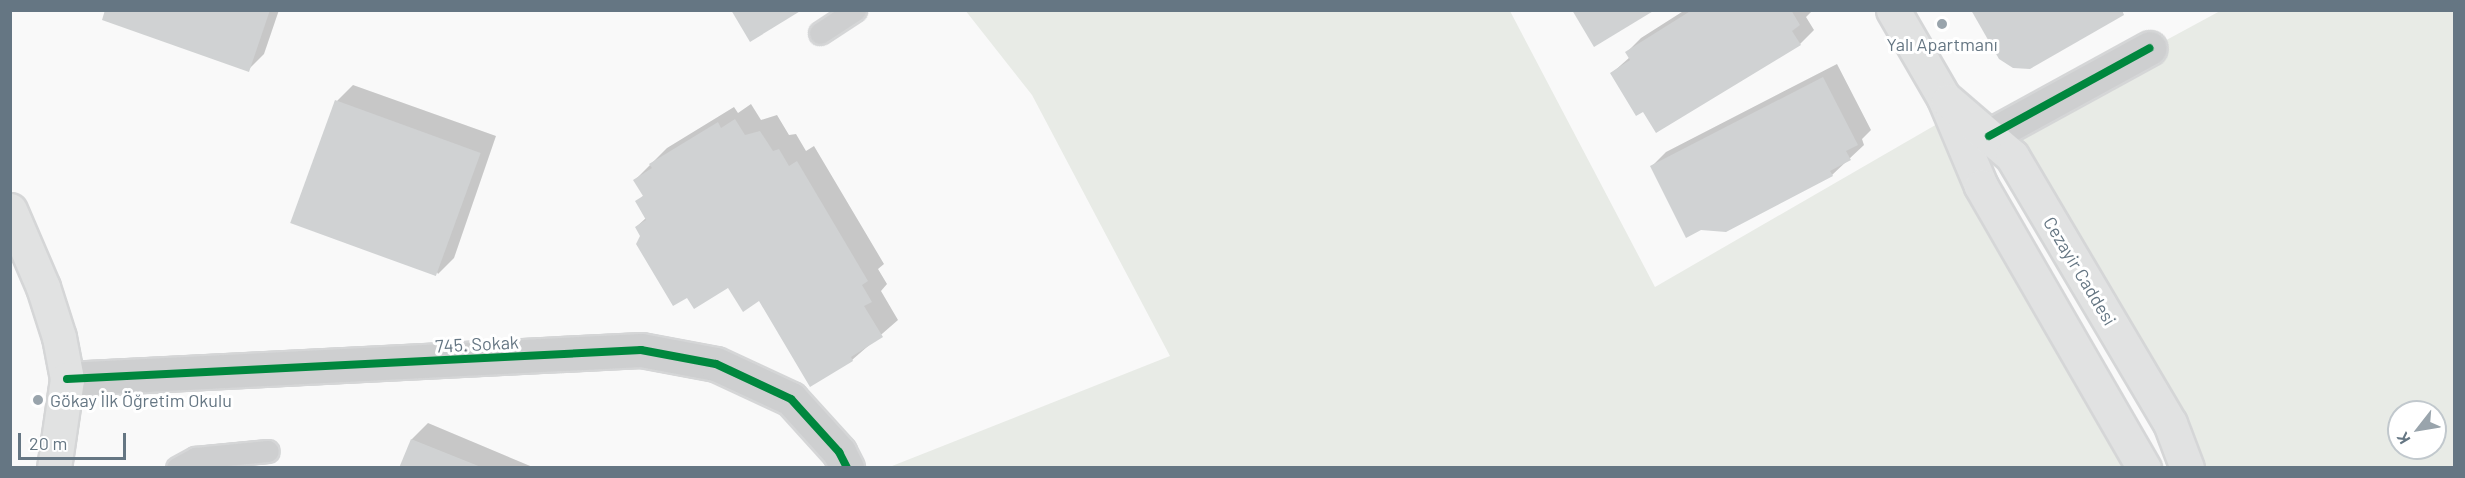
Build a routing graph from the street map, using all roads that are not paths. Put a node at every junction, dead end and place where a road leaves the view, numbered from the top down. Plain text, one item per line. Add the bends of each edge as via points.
1 (855, 10) edge
2 (1893, 10) edge
3 (820, 33) dead end
4 (2150, 48) dead end
5 (1944, 98) junction
6 (2000, 146) junction
7 (10, 210) edge
8 (67, 379) junction
9 (268, 451) dead end
10 (54, 468) edge
11 (177, 468) edge
12 (847, 468) edge
13 (2144, 468) edge
14 (2187, 468) edge

1 - 3 lane
2 - 5 main road, Cezayir Caddesi
4 - 6 street
5 - 6 main road, Cezayir Caddesi
5 - 13 main road, Cezayir Caddesi via 1981,186
6 - 14 main road, Cezayir Caddesi via 2170,423
7 - 8 main road via 43,286
8 - 10 main road
8 - 12 street, 745. Sokak via 641,350 716,364 791,399 839,452
9 - 11 lane via 195,458

